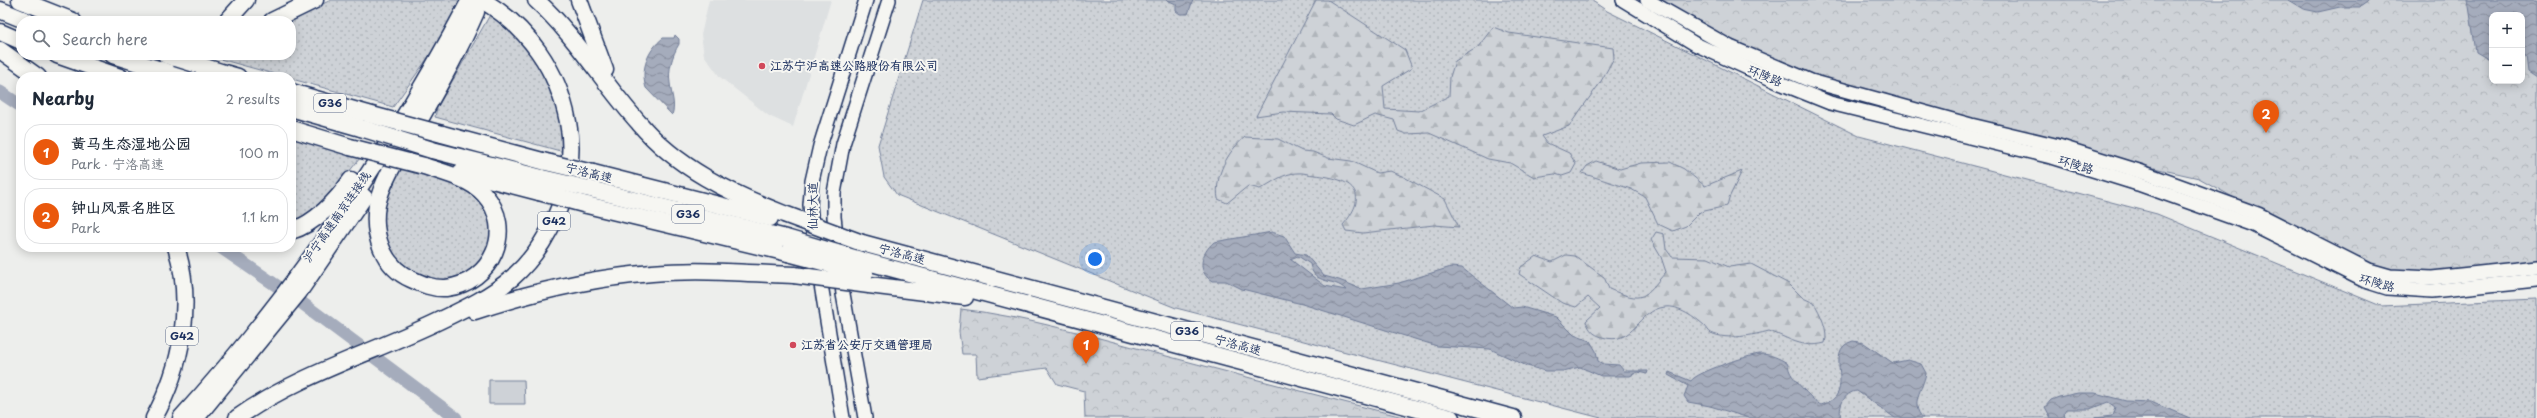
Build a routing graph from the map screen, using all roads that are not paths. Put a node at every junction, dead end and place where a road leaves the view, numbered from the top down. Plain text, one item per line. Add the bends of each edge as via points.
1 (20, 0) edge
2 (246, 0) edge
3 (315, 0) edge
4 (536, 0) edge
5 (579, 0) edge
6 (866, 0) edge
7 (889, 0) edge
8 (1623, 0) edge
9 (1647, 0) edge
10 (478, 3) edge
11 (0, 10) edge
12 (60, 16) edge
13 (232, 16) edge
14 (282, 16) edge
15 (16, 17) edge
16 (0, 32) edge
17 (16, 39) edge
18 (0, 50) edge
19 (438, 58) junction
20 (71, 60) edge
21 (129, 60) edge
22 (181, 60) edge
23 (201, 60) edge
24 (31, 72) edge
25 (106, 72) edge
26 (167, 72) edge
27 (198, 72) edge
28 (221, 72) edge
29 (616, 93) junction
30 (296, 94) edge
31 (296, 109) edge
32 (365, 121) junction
33 (296, 130) edge
34 (296, 133) edge
35 (312, 136) junction
36 (424, 166) junction
37 (542, 177) junction
38 (592, 181) junction
39 (784, 217) junction
40 (296, 228) edge
41 (787, 246) junction
42 (182, 252) edge
43 (2537, 267) edge
44 (866, 273) junction
45 (2537, 280) edge
46 (294, 288) junction
47 (284, 301) junction
48 (1020, 303) junction
49 (424, 329) junction
50 (154, 418) edge
51 (181, 418) edge
52 (196, 418) edge
53 (237, 418) edge
54 (843, 418) edge
55 (865, 418) edge
56 (1451, 418) edge
57 (1513, 418) edge

1 - 12 highway
2 - 13 highway
3 - 14 highway
4 - 29 highway via 569,34
5 - 29 highway via 600,61
6 - 54 main road, 仙林大道 via 820,146 812,181 810,205 822,297
7 - 55 main road, 仙林大道 via 843,144 834,193 834,217 843,294
8 - 45 main road, 环陵路 via 1695,44 1823,100 2051,157 2145,186 2253,225 2365,281 2387,288 2432,291
9 - 43 main road, 环陵路 via 1730,47 1811,81 2055,145 2142,172 2258,214 2370,270 2390,276 2432,278
10 - 19 highway, 沪宁高速南京连接线
10 - 36 highway via 458,52 390,172 378,204 376,220 376,234 384,254 394,268 426,286 445,288 463,284 476,276 493,257 498,244 498,220 488,200 472,184
10 - 46 highway, 沪宁高速南京连接线 via 385,165
10 - 49 highway, G42 via 506,17 540,52 556,81 569,129 571,156 567,181 551,228 526,265 494,292
11 - 15 highway
16 - 17 highway
18 - 24 highway
19 - 40 highway via 342,192 312,220
19 - 46 highway, 沪宁高速南京连接线 via 377,160
20 - 25 highway
21 - 26 highway
22 - 28 highway, bridge
23 - 27 highway
29 - 39 highway via 640,125 678,159 715,184
30 - 32 highway, 宁洛高速 / G36
31 - 32 highway, 宁洛高速 / G36
32 - 37 highway, 宁洛高速 / G36, bridge via 432,150
32 - 37 highway, 宁洛高速 / G36, bridge via 442,134
33 - 35 highway
34 - 35 highway
35 - 36 highway, bridge
36 - 37 highway via 466,173
37 - 38 highway, 宁洛高速 / G36, bridge
37 - 41 highway, bridge via 588,205
38 - 39 highway, 宁洛高速 / G36
38 - 41 highway, 宁洛高速 / G36
39 - 57 highway, 宁洛高速 / G36, bridge via 862,243
41 - 44 highway, 宁洛高速 / G36, bridge
42 - 50 highway, G42 via 186,301 178,354 171,381
44 - 48 highway, 宁洛高速 / G36
44 - 48 highway
44 - 49 highway, bridge via 794,275 687,272 605,278 506,301
46 - 47 highway, 沪宁高速南京连接线
47 - 51 highway, 沪宁高速南京连接线
47 - 52 highway, 沪宁高速南京连接线
48 - 56 highway, 宁洛高速 / G36 via 1179,343
49 - 53 highway, G42 via 279,392

